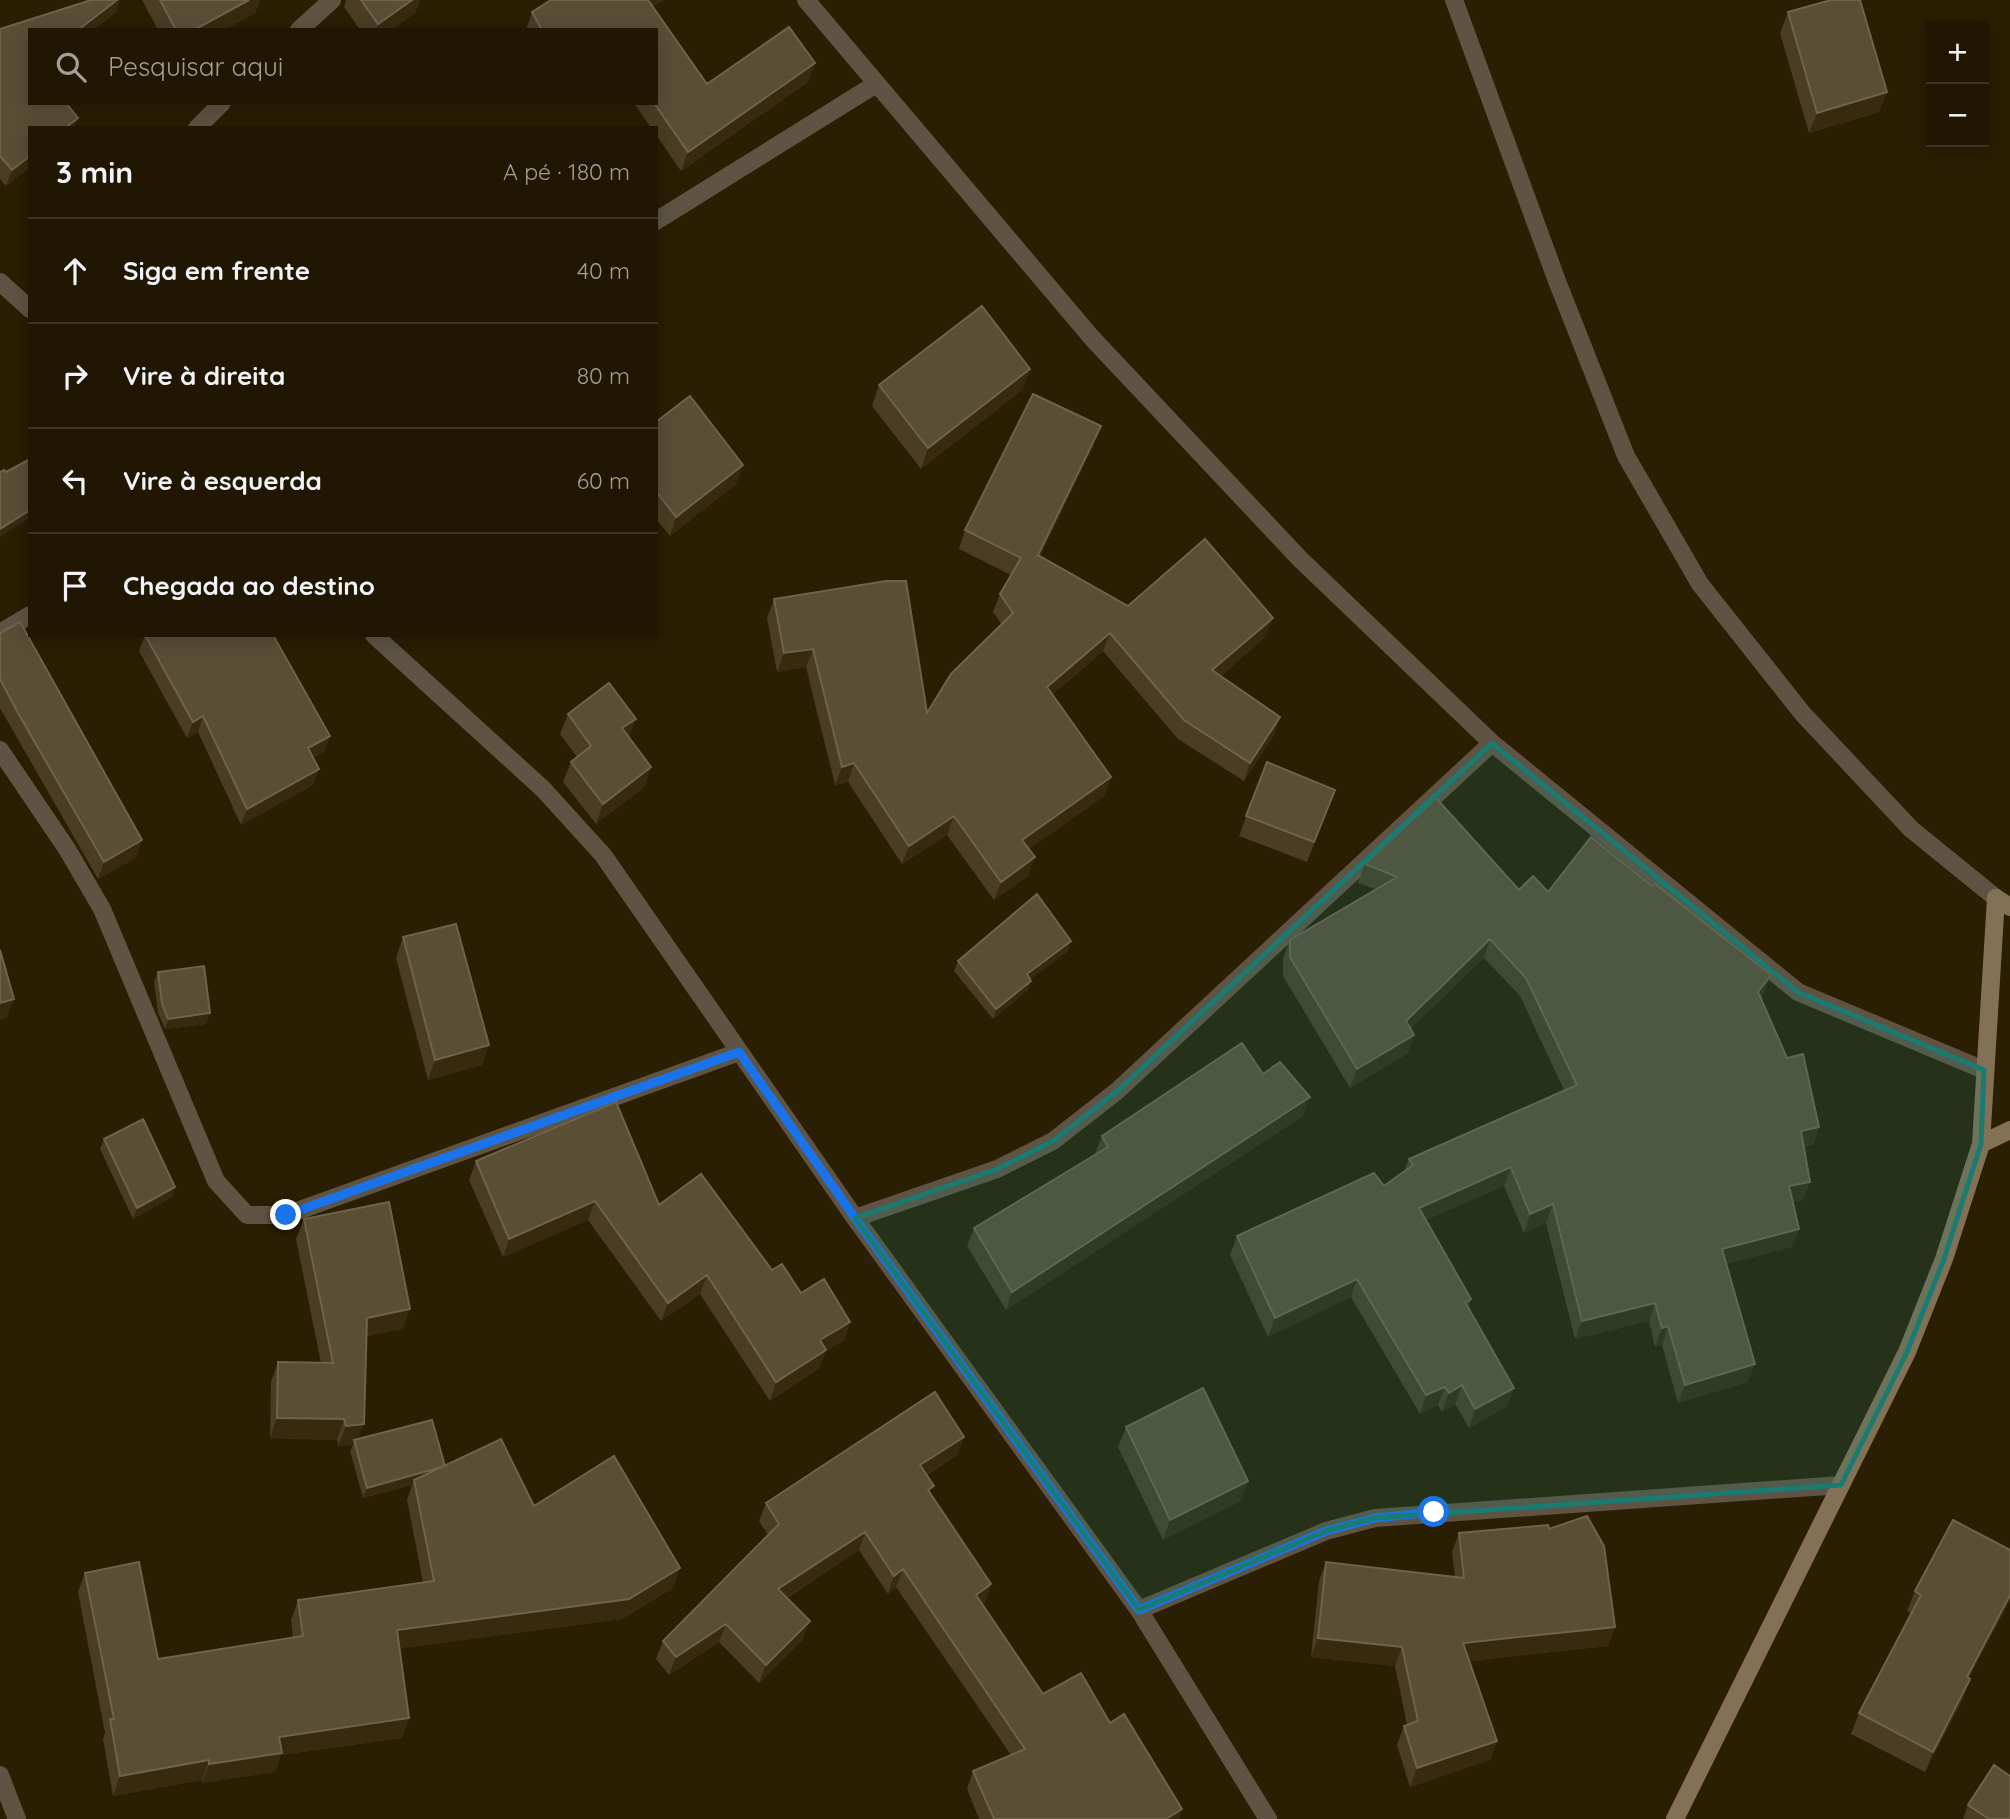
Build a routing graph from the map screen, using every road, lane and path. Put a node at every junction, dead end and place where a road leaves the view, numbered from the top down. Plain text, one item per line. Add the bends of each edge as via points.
1 (332, 0) edge
2 (806, 0) edge
3 (1454, 0) edge
4 (301, 28) edge
5 (876, 84) junction
6 (220, 105) edge
7 (199, 126) edge
8 (658, 220) edge
9 (0, 282) edge
10 (26, 299) edge
11 (28, 616) edge
12 (0, 633) edge
13 (376, 637) edge
14 (1492, 743) junction
15 (0, 750) edge
16 (2003, 902) edge
17 (739, 1052) junction
18 (1984, 1070) junction
19 (2010, 1130) edge
20 (1981, 1144) junction
21 (855, 1218) junction
22 (1841, 1485) junction
23 (1139, 1610) junction
24 (0, 1775) edge
25 (17, 1819) edge
26 (1268, 1819) edge
27 (1675, 1819) edge

1 - 4 street
2 - 5 street
3 - 16 street via 1626,456 1700,584 1803,714 1911,829
5 - 8 street
5 - 14 street via 1111,358 1300,559
6 - 7 street
9 - 10 street
11 - 12 street
13 - 17 street via 543,789 603,855
14 - 18 street via 1798,992
14 - 21 street via 1117,1091 1053,1141 997,1169
15 - 17 street via 102,909 216,1181 247,1215 286,1215
16 - 18 street
17 - 21 street
18 - 20 street
19 - 20 street
20 - 22 street via 1944,1259 1906,1352
21 - 23 street
22 - 23 street via 1375,1518 1326,1531
22 - 27 street
23 - 26 street
24 - 25 street

